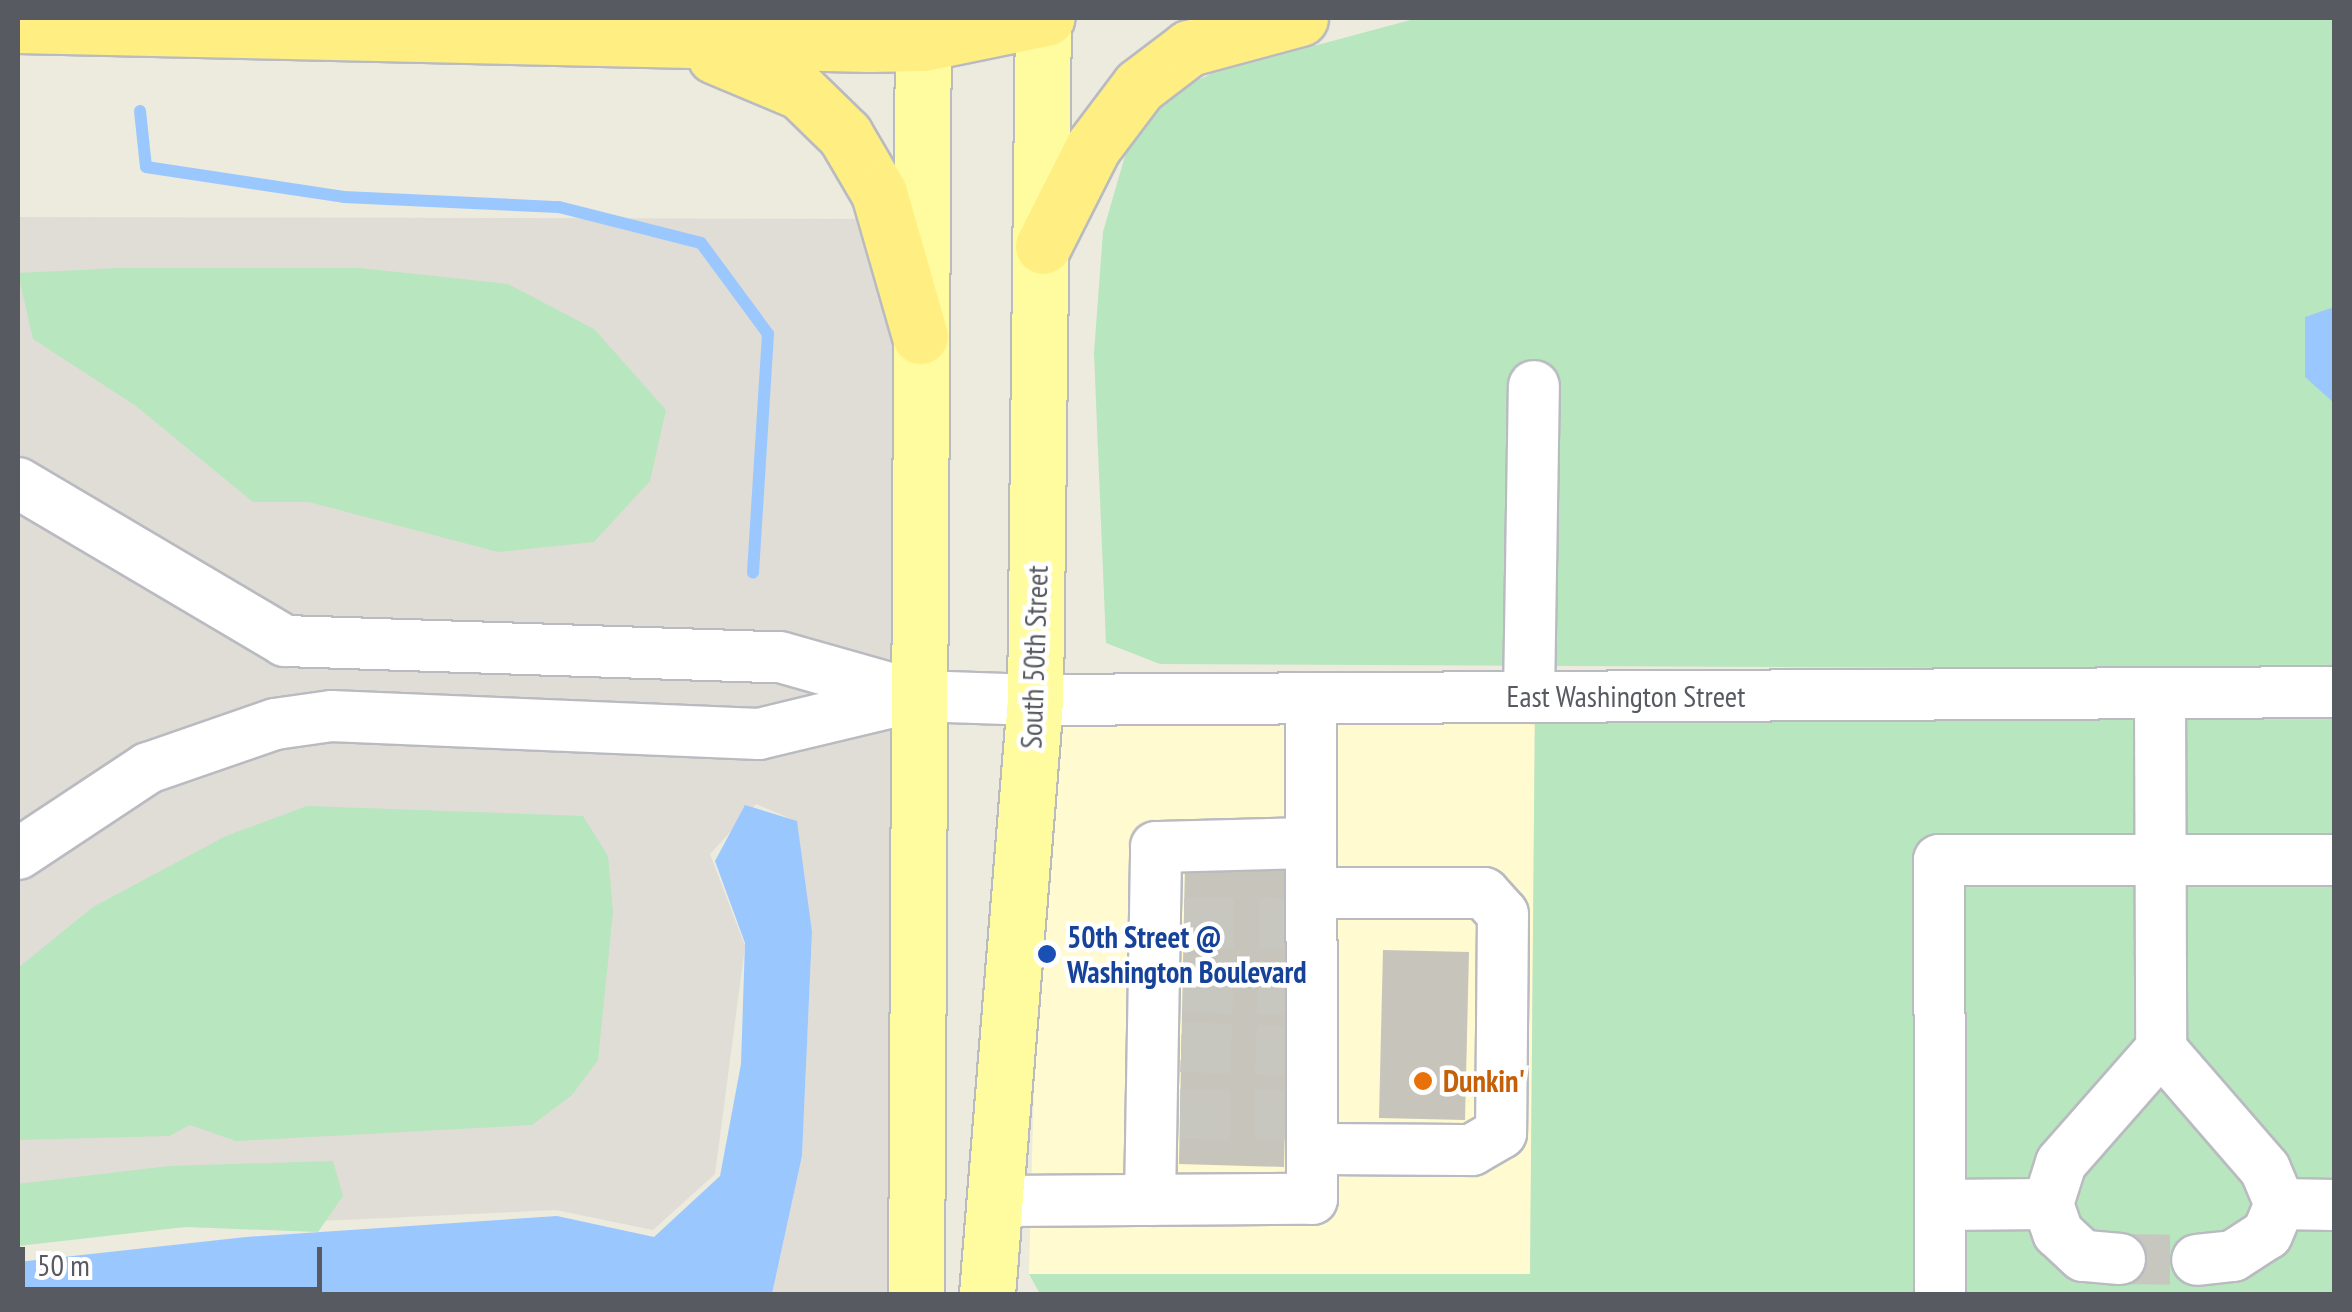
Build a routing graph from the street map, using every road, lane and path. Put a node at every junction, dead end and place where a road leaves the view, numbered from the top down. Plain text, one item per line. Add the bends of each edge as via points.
1 (1044, 18) edge
2 (1300, 18) edge
3 (18, 24) edge
4 (923, 30) edge
5 (659, 44) junction
6 (1042, 246) junction
7 (920, 336) junction
8 (1534, 386) dead end
9 (18, 483) edge
10 (2334, 692) edge
11 (2160, 693) junction
12 (918, 696) junction
13 (1529, 697) junction
14 (1311, 698) junction
15 (1036, 700) junction
16 (1311, 843) junction
17 (18, 854) edge
18 (2160, 860) junction
19 (2334, 860) edge
20 (1304, 914) junction
21 (2161, 1049) junction
22 (1303, 1126) junction
23 (1150, 1200) junction
24 (996, 1201) junction
25 (2048, 1204) junction
26 (2280, 1204) junction
27 (1940, 1205) junction
28 (2334, 1205) edge
29 (2120, 1259) tunnel mouth
30 (2197, 1260) tunnel mouth
31 (916, 1294) edge
32 (987, 1294) edge
33 (1940, 1294) edge

1 - 4 highway
1 - 6 main road, South 50th Street
2 - 6 highway via 1190,48 1139,86 1093,147
3 - 5 highway
4 - 5 highway
4 - 7 main road
5 - 7 highway via 758,72 825,110 878,193
6 - 15 main road, South 50th Street
7 - 12 main road
8 - 13 street
9 - 12 street via 285,640 780,656
10 - 11 street, East Washington Street
11 - 13 street, East Washington Street
11 - 18 street
12 - 15 street, East Washington Street
12 - 17 street via 759,734 330,716 275,724 148,768
12 - 31 main road
13 - 14 street, East Washington Street
14 - 15 street, East Washington Street
14 - 16 street
15 - 24 main road, South 50th Street
16 - 20 street
16 - 23 street via 1156,848 1169,923 1166,1114
18 - 19 street
18 - 21 street
18 - 27 street via 1939,860
20 - 22 street
20 - 22 street via 1484,893 1503,914 1501,1133 1472,1150
21 - 25 street via 2062,1163
21 - 26 street via 2265,1169
22 - 23 street via 1312,1199
23 - 24 street
24 - 32 main road, South 50th Street
25 - 27 street
25 - 29 street via 2058,1233 2084,1256
26 - 28 street
26 - 30 street via 2267,1234 2233,1256
27 - 33 street

